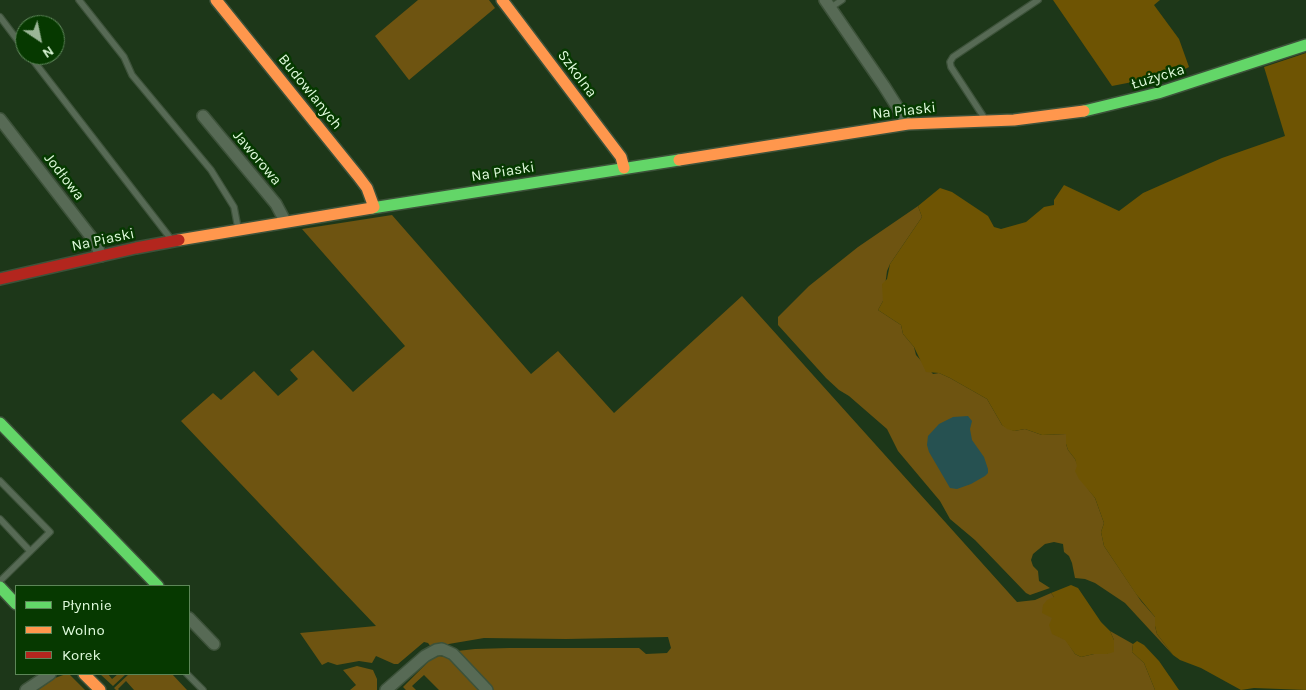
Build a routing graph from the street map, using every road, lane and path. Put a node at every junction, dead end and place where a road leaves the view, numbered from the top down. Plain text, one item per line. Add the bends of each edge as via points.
1 (79, 0) edge
2 (216, 0) edge
3 (502, 0) edge
4 (842, 0) edge
5 (1038, 0) edge
6 (828, 4) edge
7 (0, 17) edge
8 (15, 37) edge
9 (1306, 45) edge
10 (37, 65) edge
11 (203, 116) dead end
12 (0, 119) edge
13 (1014, 120) joint
14 (986, 121) junction
15 (908, 124) junction
16 (624, 168) junction
17 (374, 207) junction
18 (285, 221) junction
19 (239, 229) junction
20 (172, 241) junction
21 (101, 256) junction
22 (0, 279) edge
23 (0, 423) edge
24 (0, 481) edge
25 (0, 519) edge
26 (30, 551) junction
27 (0, 580) edge
28 (157, 585) edge
29 (0, 587) edge
30 (15, 603) edge
31 (190, 619) edge
32 (214, 644) dead end
33 (48, 675) edge
34 (85, 675) edge
35 (188, 675) edge
36 (26, 690) edge
37 (100, 690) edge
38 (203, 690) edge
39 (386, 690) edge
40 (487, 690) edge

1 - 19 lane via 124,56 132,75 211,170 234,207
2 - 17 street, Budowlanych via 358,176
3 - 16 street, Szkolna via 621,157
4 - 6 lane
5 - 14 lane via 950,62
6 - 15 street
7 - 8 lane
9 - 13 street, Łużycka via 1158,94 1055,116
10 - 20 lane
11 - 18 street, Jaworowa via 276,204
12 - 21 street, Jodłowa via 95,242
13 - 14 street, Na Piaski
14 - 15 street, Na Piaski
15 - 16 street, Na Piaski
16 - 17 street, Na Piaski
17 - 18 street, Na Piaski
18 - 19 street, Na Piaski
19 - 20 street, Na Piaski
20 - 21 street, Na Piaski
21 - 22 street, Na Piaski
23 - 28 street
24 - 26 lane via 50,532
25 - 26 lane
26 - 27 lane
29 - 30 street
31 - 32 street
33 - 36 street
34 - 37 street
35 - 38 lane
39 - 40 street via 430,652 442,649 453,654

